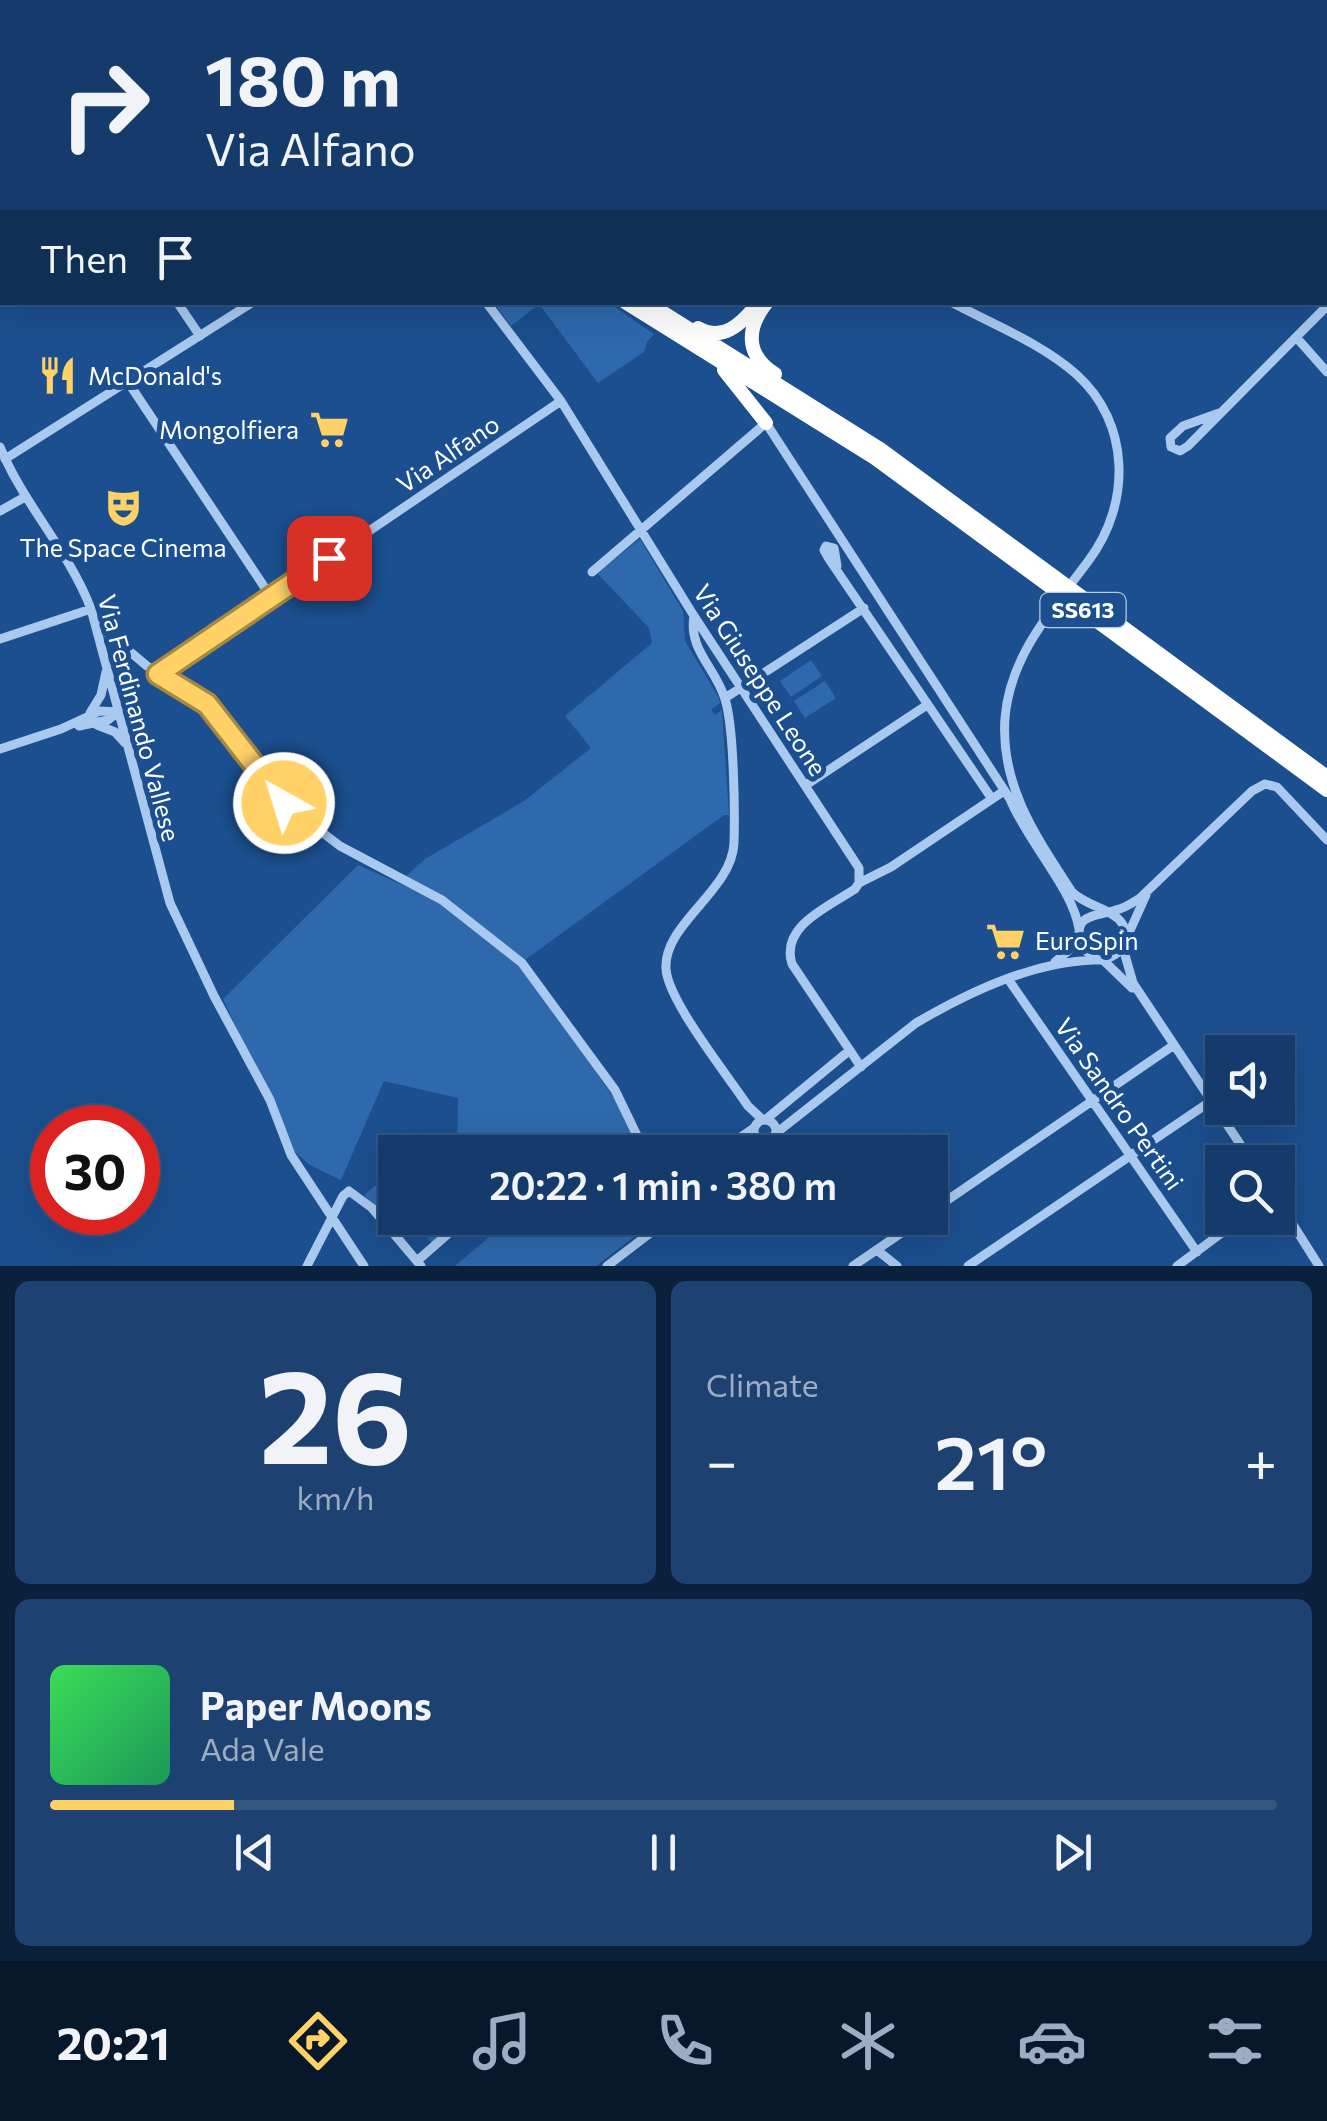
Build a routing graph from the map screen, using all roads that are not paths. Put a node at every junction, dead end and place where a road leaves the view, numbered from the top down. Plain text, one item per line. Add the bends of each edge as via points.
1 (179, 305) edge
2 (249, 305) edge
3 (488, 305) edge
4 (662, 305) edge
5 (757, 305) edge
6 (765, 305) edge
7 (956, 305) edge
8 (1327, 306) edge
9 (646, 309) edge
10 (200, 336) junction
11 (1296, 337) junction
12 (1327, 372) edge
13 (128, 382) junction
14 (561, 401) junction
15 (1219, 413) junction
16 (834, 420) junction
17 (766, 424) junction
18 (0, 447) edge
19 (5, 459) junction
20 (25, 497) junction
21 (0, 511) edge
22 (641, 530) junction
23 (837, 566) dead end
24 (592, 572) dead end
25 (271, 597) junction
26 (864, 608) junction
27 (91, 609) junction
28 (694, 616) junction
29 (96, 623) junction
30 (0, 640) edge
31 (106, 665) junction
32 (158, 674) junction
33 (742, 689) junction
34 (725, 698) junction
35 (927, 705) junction
36 (118, 712) junction
37 (86, 722) junction
38 (0, 749) edge
39 (128, 750) junction
40 (1327, 777) edge
41 (806, 785) junction
42 (1327, 790) edge
43 (1004, 791) junction
44 (992, 799) junction
45 (1327, 840) edge
46 (859, 882) junction
47 (1151, 889) junction
48 (1072, 892) junction
49 (1106, 912) junction
50 (1080, 929) junction
51 (1124, 944) junction
52 (1100, 960) junction
53 (1038, 970) junction
54 (1008, 979) junction
55 (1153, 1014) junction
56 (1174, 1046) junction
57 (850, 1050) junction
58 (861, 1067) junction
59 (1205, 1092) edge
60 (1092, 1099) junction
61 (814, 1104) junction
62 (1205, 1105) edge
63 (760, 1124) junction
64 (637, 1135) edge
65 (744, 1135) edge
66 (753, 1135) edge
67 (758, 1135) edge
68 (772, 1135) edge
69 (775, 1135) edge
70 (1132, 1156) junction
71 (948, 1199) edge
72 (332, 1220) junction
73 (1295, 1228) edge
74 (449, 1235) edge
75 (648, 1235) edge
76 (899, 1235) edge
77 (1220, 1235) edge
78 (877, 1250) junction
79 (1197, 1252) junction
80 (419, 1264) edge
81 (307, 1266) edge
82 (364, 1266) edge
83 (607, 1266) edge
84 (854, 1266) edge
85 (897, 1266) edge
86 (968, 1266) edge
87 (1177, 1266) edge
88 (1319, 1266) edge

1 - 10 street
2 - 10 street
3 - 14 street, Via Giuseppe Leone
4 - 5 highway via 707,333 722,334
6 - 16 highway via 752,323 756,356
7 - 48 street via 1064,364 1091,390 1116,443 1120,485 1111,524 1044,620 1007,698 1004,739 1018,804
8 - 11 street
9 - 16 highway, SS613
9 - 17 highway via 654,326 731,376
9 - 42 highway, SS613 via 875,458
10 - 13 street
11 - 12 street
11 - 15 street
13 - 19 street
13 - 25 street
14 - 22 street, Via Giuseppe Leone
14 - 25 street, Via Alfano
15 - 15 street via 1183,426 1170,438 1170,448 1188,446
16 - 40 highway, SS613
17 - 22 street
17 - 43 street
18 - 19 street, Via Ferdinando Vallese
19 - 20 street, Via Ferdinando Vallese
20 - 21 street
20 - 27 street, Via Ferdinando Vallese via 77,574
22 - 24 street
22 - 28 street, Via Giuseppe Leone
23 - 26 street
25 - 32 street, Via Alfano
26 - 33 street
26 - 35 street
27 - 29 street, Via Ferdinando Vallese
27 - 30 street
28 - 33 street, Via Giuseppe Leone
28 - 34 street via 692,639
29 - 31 street, Via Ferdinando Vallese
29 - 32 street
31 - 36 street, Via Ferdinando Vallese
31 - 37 street via 101,696
32 - 64 street via 207,704 284,803 340,846 442,900 522,963 615,1090
33 - 34 street
33 - 41 street, Via Giuseppe Leone
34 - 63 street via 731,859 671,945 666,970 676,997
35 - 41 street
35 - 44 street
36 - 37 street
36 - 39 street, Via Ferdinando Vallese
37 - 38 street
37 - 39 street via 115,732
39 - 72 street, Via Ferdinando Vallese via 170,903 291,1155
41 - 46 street, Via Giuseppe Leone via 859,868
43 - 44 street
43 - 50 street via 1073,904
44 - 46 street
45 - 47 street via 1277,787 1265,784
46 - 57 street via 797,928 788,949
47 - 49 street
47 - 51 street
48 - 49 street
48 - 50 street
49 - 50 street via 1091,915
49 - 51 street via 1124,926
50 - 52 street via 1084,952
50 - 53 street via 1062,957
51 - 52 street via 1111,959
51 - 55 street via 1130,976
52 - 53 street
52 - 55 street
53 - 54 street
54 - 58 street via 916,1022
54 - 60 street, Via Sandro Pertini
55 - 56 street
56 - 59 street
56 - 60 street
57 - 58 street
57 - 63 street
58 - 61 street
60 - 70 street, Via Sandro Pertini
60 - 71 street
61 - 63 street
61 - 69 street
62 - 70 street
63 - 65 street
63 - 66 street
63 - 67 street
63 - 68 street via 774,1126
70 - 79 street, Via Sandro Pertini
70 - 86 street
72 - 80 street via 349,1192 372,1208
72 - 81 street
72 - 82 street, Via Ferdinando Vallese
73 - 88 street
74 - 80 street
75 - 83 street
76 - 78 street
77 - 79 street
78 - 84 street
78 - 85 street
79 - 87 street

